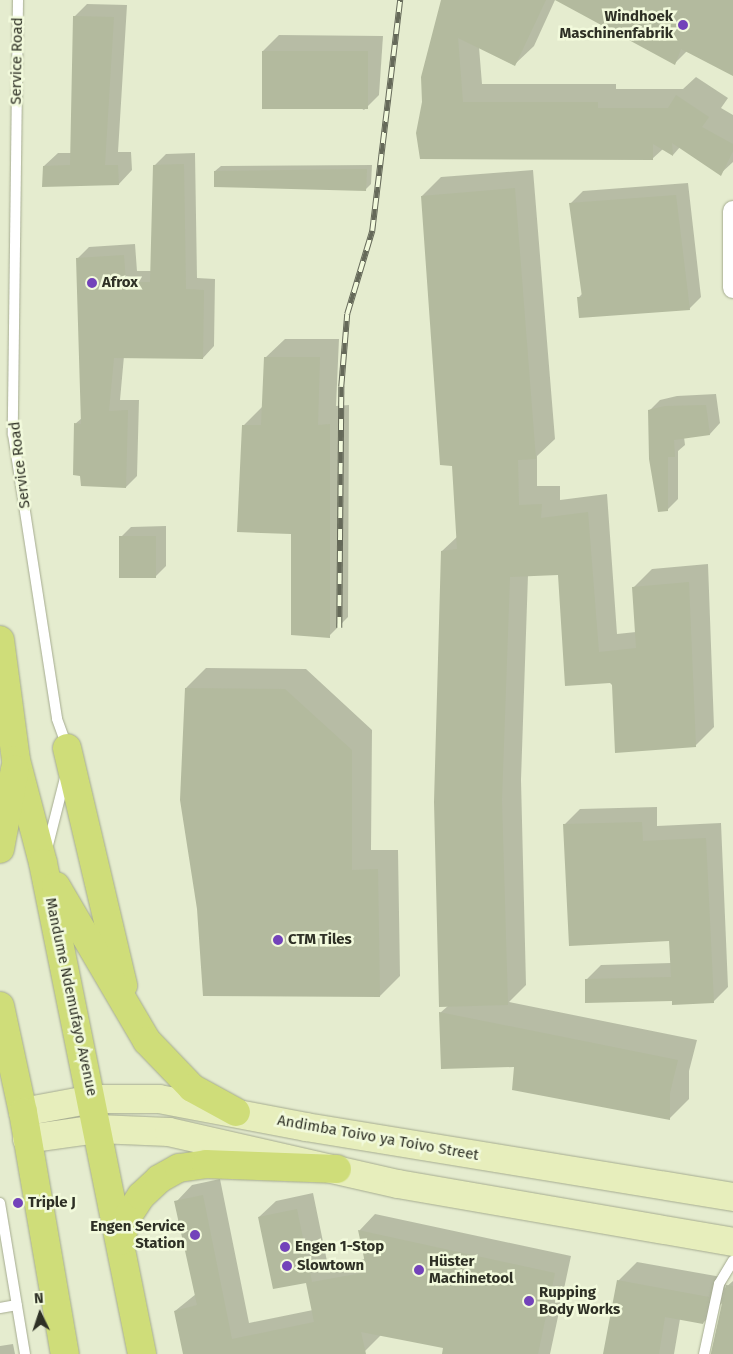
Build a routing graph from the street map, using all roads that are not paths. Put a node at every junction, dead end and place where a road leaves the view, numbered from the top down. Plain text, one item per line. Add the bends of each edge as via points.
1 (18, 0) edge
2 (733, 211) edge
3 (733, 288) edge
4 (0, 640) edge
5 (67, 748) junction
6 (16, 760) junction
7 (0, 849) edge
8 (43, 863) junction
9 (0, 1006) edge
10 (130, 1015) junction
11 (93, 1099) junction
12 (23, 1112) junction
13 (236, 1112) junction
14 (98, 1129) junction
15 (27, 1140) junction
16 (337, 1169) junction
17 (733, 1197) edge
18 (0, 1203) edge
19 (120, 1241) junction
20 (733, 1242) edge
21 (733, 1261) edge
22 (17, 1305) junction
23 (0, 1308) edge
24 (25, 1354) edge
25 (65, 1354) edge
26 (142, 1354) edge
27 (704, 1354) edge

1 - 5 lane, Service Road via 13,434 57,719
2 - 3 street
4 - 6 main road, Mandume Ndemufayo Avenue
5 - 8 lane, Service Road via 64,786
5 - 10 main road
6 - 7 main road
6 - 8 main road, Mandume Ndemufayo Avenue
8 - 10 main road
8 - 11 main road, Mandume Ndemufayo Avenue
9 - 12 main road
10 - 13 main road via 166,1064 192,1088
11 - 12 street, Andimba Toivo ya Toivo Street
11 - 13 street, Andimba Toivo ya Toivo Street via 159,1098
11 - 14 main road, Mandume Ndemufayo Avenue
12 - 15 main road
13 - 17 street, Andimba Toivo ya Toivo Street via 306,1127
14 - 15 street
14 - 16 street via 169,1132
14 - 19 main road, Mandume Ndemufayo Avenue
15 - 25 main road
16 - 19 main road via 206,1164 179,1168 159,1178 141,1196 128,1216
16 - 20 street via 398,1184
18 - 22 lane
19 - 26 main road, Mandume Ndemufayo Avenue
21 - 27 lane via 719,1284
22 - 23 lane
22 - 24 lane

